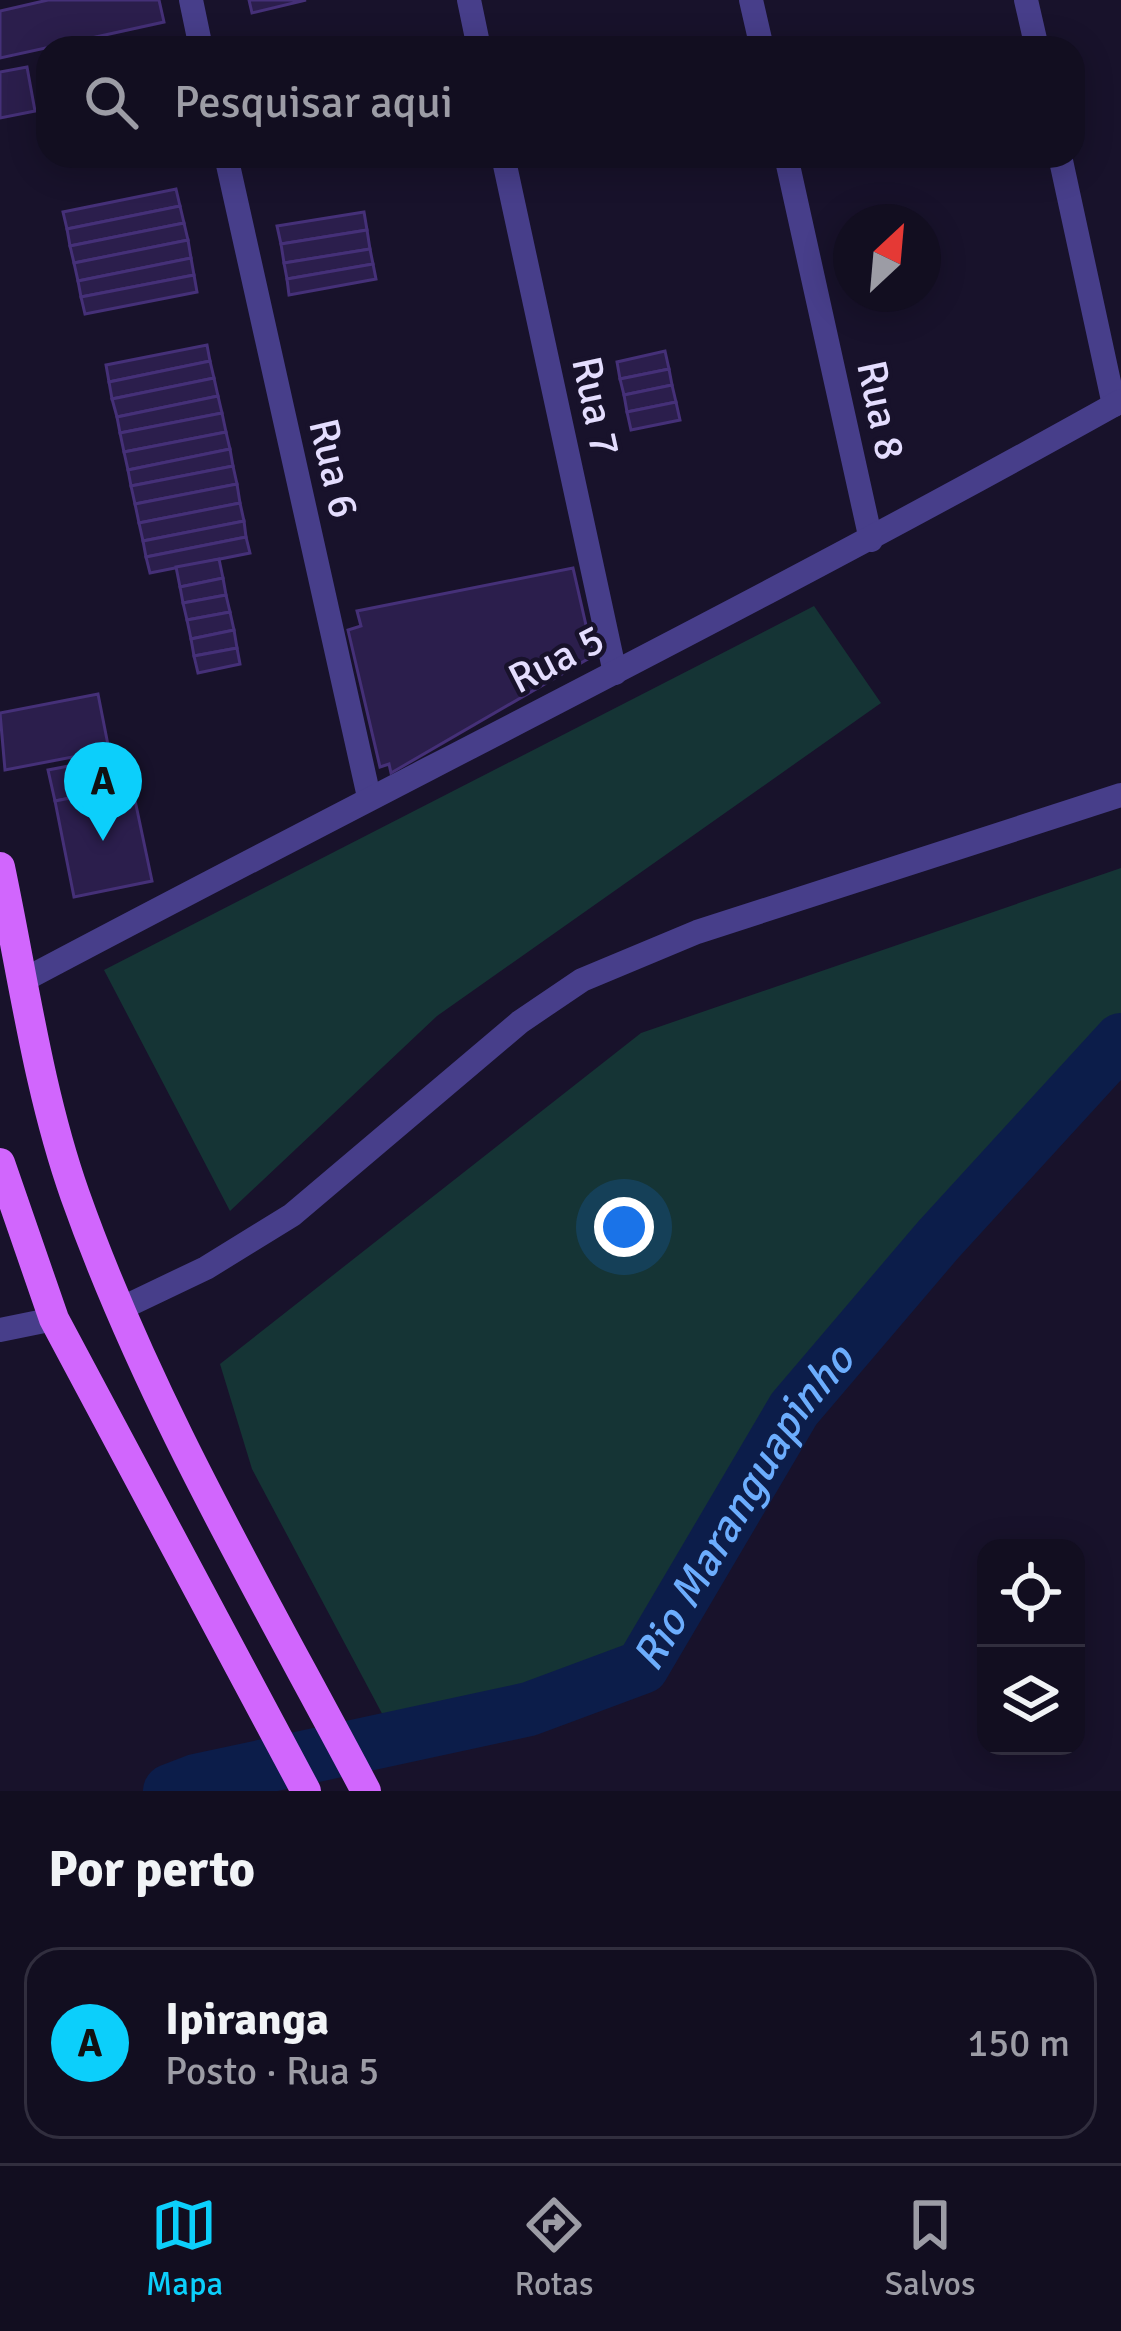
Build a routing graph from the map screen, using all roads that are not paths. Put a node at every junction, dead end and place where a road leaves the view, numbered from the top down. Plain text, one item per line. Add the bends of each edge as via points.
1 (191, 0) edge
2 (469, 0) edge
3 (752, 0) edge
4 (1026, 0) edge
5 (199, 36) edge
6 (476, 36) edge
7 (760, 36) edge
8 (1034, 36) edge
9 (229, 168) edge
10 (505, 168) edge
11 (789, 168) edge
12 (1063, 168) edge
13 (1118, 403) edge
14 (871, 540) junction
15 (614, 673) junction
16 (1121, 795) edge
17 (369, 797) junction
18 (0, 867) edge
19 (24, 980) junction
20 (0, 1163) edge
21 (12, 1240) edge
22 (118, 1310) junction
23 (54, 1319) junction
24 (0, 1330) edge
25 (306, 1791) edge
26 (366, 1791) edge

1 - 5 street
2 - 6 street
3 - 7 street
4 - 8 street
9 - 17 street, Rua 6
10 - 15 street, Rua 7
11 - 14 street, Rua 8
12 - 13 street
13 - 14 street, Rua 5
14 - 15 street, Rua 5
15 - 17 street, Rua 5
16 - 22 street via 697,932 582,980 520,1022 292,1215
17 - 19 street, Rua 5
18 - 19 main road
19 - 22 main road via 58,1141
20 - 21 main road
21 - 23 main road
22 - 26 main road
23 - 24 street
23 - 25 main road

